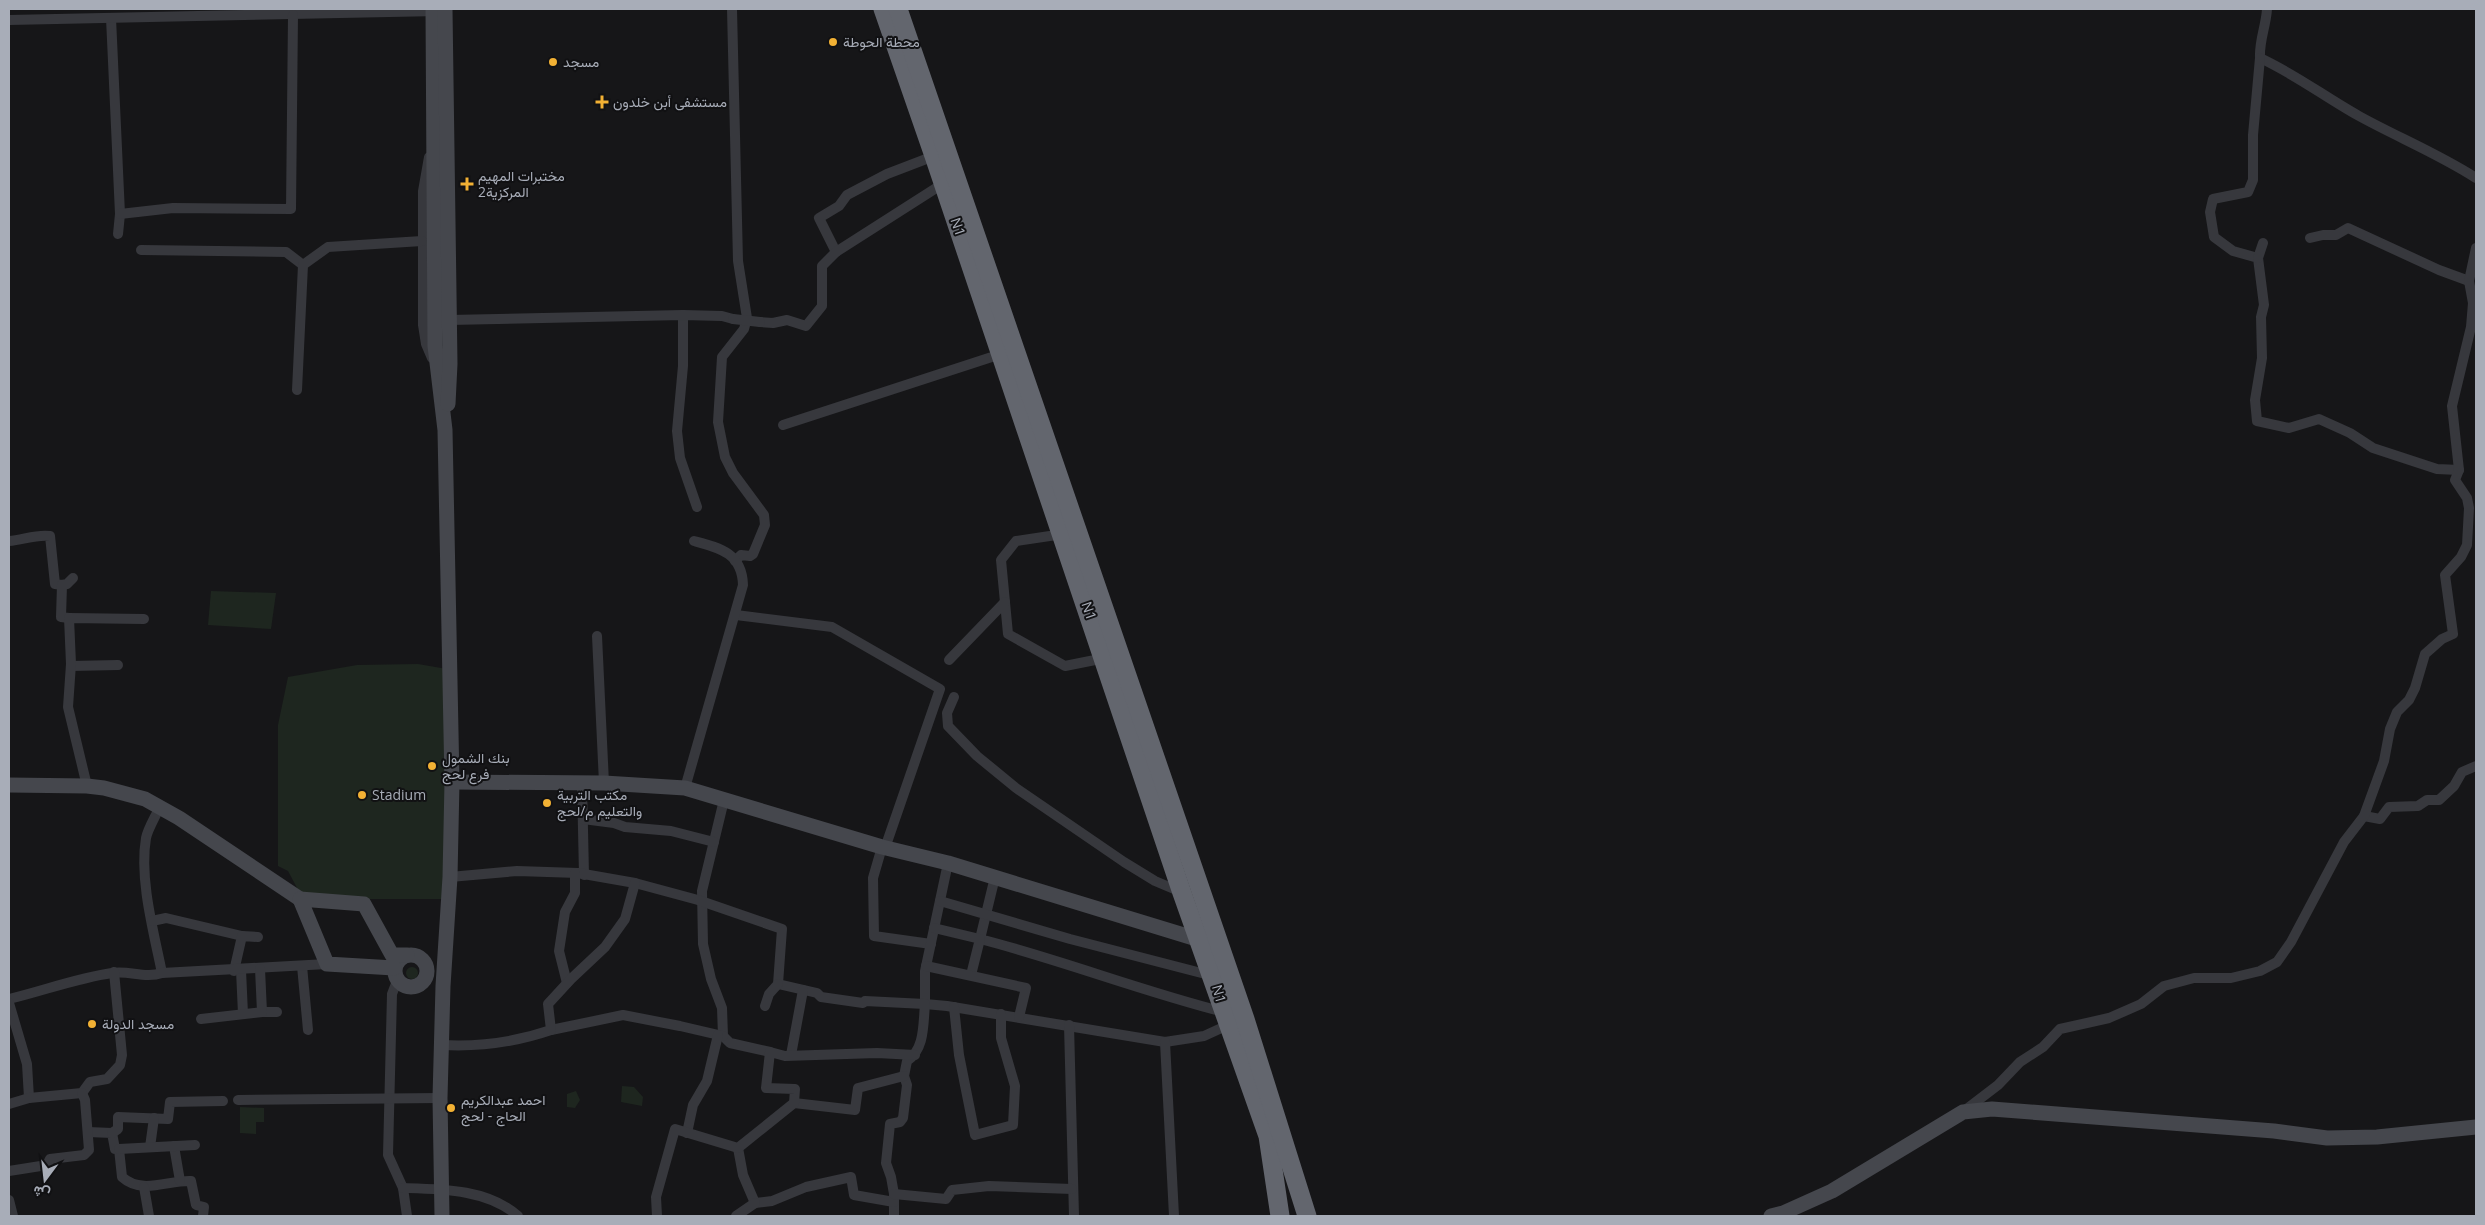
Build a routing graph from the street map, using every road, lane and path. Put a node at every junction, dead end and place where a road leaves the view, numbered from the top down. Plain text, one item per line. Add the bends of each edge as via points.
1 (732, 9) edge
2 (883, 9) edge
3 (898, 9) edge
4 (2267, 9) edge
5 (439, 10) edge
6 (215, 13) edge
7 (293, 15) junction
8 (111, 18) junction
9 (9, 20) edge
10 (2260, 58) junction
11 (432, 146) junction
12 (934, 156) junction
13 (2476, 178) edge
14 (944, 183) junction
15 (120, 214) junction
16 (118, 234) dead end
17 (2310, 238) dead end
18 (422, 241) junction
19 (2263, 242) dead end
20 (2476, 248) edge
21 (141, 250) dead end
22 (836, 252) junction
23 (2258, 258) junction
24 (303, 265) junction
25 (2469, 281) junction
26 (2475, 304) edge
27 (683, 315) junction
28 (449, 320) junction
29 (1002, 354) junction
30 (437, 367) junction
31 (297, 390) dead end
32 (783, 426) dead end
33 (445, 430) junction
34 (2459, 470) junction
35 (697, 507) dead end
36 (1063, 534) junction
37 (694, 540) dead end
38 (9, 541) edge
39 (2476, 543) edge
40 (2466, 548) junction
41 (735, 561) junction
42 (73, 578) dead end
43 (62, 586) junction
44 (1005, 602) junction
45 (736, 615) junction
46 (69, 618) junction
47 (144, 619) dead end
48 (597, 636) dead end
49 (1105, 658) junction
50 (949, 660) dead end
51 (118, 664) dead end
52 (71, 666) junction
53 (954, 697) dead end
54 (2476, 766) edge
55 (452, 782) junction
56 (604, 783) junction
57 (582, 784) junction
58 (9, 785) edge
59 (88, 786) junction
60 (685, 788) junction
61 (724, 800) junction
62 (160, 806) junction
63 (2364, 816) junction
64 (583, 819) junction
65 (714, 842) junction
66 (884, 848) junction
67 (948, 863) junction
68 (580, 874) junction
69 (450, 877) junction
70 (995, 877) junction
71 (635, 883) junction
72 (1182, 893) junction
73 (300, 899) junction
74 (702, 901) junction
75 (940, 901) junction
76 (986, 914) junction
77 (152, 920) junction
78 (934, 928) junction
79 (242, 936) junction
80 (258, 937) dead end
81 (980, 939) junction
82 (1200, 940) junction
83 (931, 944) junction
84 (410, 955) junction
85 (445, 955) junction
86 (327, 964) junction
87 (302, 966) junction
88 (926, 966) junction
89 (260, 969) junction
90 (237, 970) junction
91 (114, 972) junction
92 (162, 973) junction
93 (395, 974) junction
94 (971, 976) junction
95 (1213, 976) junction
96 (567, 983) junction
97 (778, 984) junction
98 (443, 986) junction
99 (414, 987) junction
100 (803, 990) junction
101 (9, 1001) edge
102 (925, 1004) junction
103 (765, 1006) dead end
104 (954, 1007) junction
105 (262, 1012) junction
106 (277, 1012) dead end
107 (243, 1014) junction
108 (1001, 1014) junction
109 (1019, 1017) junction
110 (1226, 1018) junction
111 (201, 1019) dead end
112 (1069, 1025) junction
113 (308, 1030) dead end
114 (552, 1030) junction
115 (720, 1036) junction
116 (1165, 1042) junction
117 (442, 1045) junction
118 (770, 1052) junction
119 (791, 1055) junction
120 (916, 1055) junction
121 (904, 1076) junction
122 (82, 1092) junction
123 (29, 1098) junction
124 (391, 1098) junction
125 (440, 1098) junction
126 (238, 1100) dead end
127 (223, 1101) dead end
128 (794, 1103) junction
129 (9, 1104) edge
130 (1962, 1112) junction
131 (154, 1118) junction
132 (2476, 1127) edge
133 (88, 1132) junction
134 (112, 1133) junction
135 (687, 1133) junction
136 (195, 1145) dead end
137 (174, 1146) junction
138 (150, 1147) junction
139 (738, 1148) junction
140 (119, 1150) junction
141 (9, 1171) edge
142 (180, 1181) junction
143 (144, 1187) junction
144 (403, 1188) junction
145 (440, 1189) junction
146 (1072, 1189) junction
147 (894, 1198) junction
148 (9, 1200) edge
149 (755, 1203) junction
150 (14, 1216) edge
151 (149, 1216) edge
152 (204, 1216) edge
153 (408, 1216) edge
154 (442, 1216) edge
155 (518, 1216) edge
156 (657, 1216) edge
157 (736, 1216) edge
158 (894, 1216) edge
159 (1074, 1216) edge
160 (1174, 1216) edge
161 (1280, 1216) edge
162 (1307, 1216) edge
163 (1771, 1216) edge

1 - 41 street via 738,261 747,318 744,329 722,357 718,422 720,440 729,465 766,522 753,554 741,555
2 - 12 highway, N1 / N1
3 - 162 highway, N1 via 1245,1019
4 - 10 street via 2260,38
5 - 7 street
5 - 11 street
5 - 28 street
6 - 7 street
6 - 8 street
7 - 15 street via 291,209 173,208
8 - 9 street
8 - 15 street
10 - 13 street
10 - 23 street via 2253,135 2253,180 2248,192 2213,199 2210,212 2214,237 2233,251
11 - 18 street via 423,183
11 - 30 street
12 - 14 highway, N1 / N1
12 - 22 street via 887,174 847,195 839,206 820,218
14 - 22 street
14 - 29 highway, N1 / N1
15 - 16 street
17 - 25 street via 2323,234 2336,236 2348,228
18 - 24 street via 328,247
18 - 30 street via 424,332
19 - 23 street
20 - 25 street
21 - 24 street via 286,252
22 - 27 street, bridge via 822,266 822,306 806,326 787,320 773,324 722,316
23 - 34 street via 2264,305 2261,317 2262,358 2255,400 2258,421 2289,428 2319,419 2373,448 2437,469
24 - 31 street
25 - 26 street
26 - 34 street via 2452,406
27 - 28 street
27 - 35 street via 683,366 677,431 680,458
28 - 33 street
29 - 32 street
29 - 36 highway, N1 / N1
30 - 33 street
33 - 55 street
34 - 40 street via 2455,480 2467,498 2469,508
36 - 44 street via 1016,541 1001,560
36 - 49 highway, N1 / N1
37 - 41 street via 724,549
38 - 43 street via 50,536 54,584
39 - 40 street
40 - 63 street via 2445,575 2453,634 2442,638 2425,654 2415,688 2397,712 2390,729 2381,769
41 - 45 street via 743,585
42 - 43 street
43 - 46 street via 61,618
44 - 49 street via 1008,634 1065,666
44 - 50 street
45 - 60 street
45 - 66 street via 832,627 940,689
46 - 47 street
46 - 52 street
48 - 56 street
49 - 72 highway, N1 / N1
51 - 52 street
52 - 59 street via 68,707
53 - 72 street via 947,713 948,726 977,756 1016,788 1124,862 1154,881
54 - 63 street via 2462,772 2454,786 2439,800 2427,800 2418,806 2389,807 2380,819
55 - 57 street
55 - 69 street
56 - 57 street
56 - 60 street
57 - 64 street
58 - 59 street
59 - 62 street via 125,793
60 - 61 street
61 - 65 street
61 - 66 street
62 - 73 street
62 - 77 street via 146,837 146,875
63 - 130 street via 2344,842 2291,942 2276,962 2260,971 2231,978 2194,978 2164,986 2141,1004 2109,1018 2060,1029 2043,1047 2020,1062 1998,1085
64 - 65 street via 671,831
64 - 68 street
65 - 74 street
66 - 67 street
66 - 83 street via 873,878 874,936
67 - 70 street
67 - 75 street
68 - 69 street via 517,871
68 - 71 street
68 - 96 street via 565,912 558,952
69 - 85 street
70 - 76 street
70 - 82 street
71 - 74 street
71 - 96 street via 625,919 605,947
72 - 82 highway, N1 / N1
73 - 84 street via 364,904 392,955
73 - 86 street
74 - 97 street via 782,929
74 - 115 street via 703,944 722,1008
75 - 76 street
75 - 78 street
76 - 81 street
76 - 95 street
77 - 79 street via 166,918
77 - 92 street
78 - 81 street
78 - 83 street
79 - 80 street
79 - 90 street
81 - 94 street
81 - 110 street via 1038,954
82 - 95 highway, N1 / N1
83 - 88 street
84 - 85 street
84 - 93 street via 401,958
84 - 99 street via 424,961 427,967 425,980
85 - 98 street
86 - 87 street
86 - 93 street
87 - 89 street
87 - 113 street
88 - 94 street
88 - 102 street
89 - 90 street
89 - 105 street
90 - 92 street
90 - 107 street
91 - 92 street via 152,976
91 - 101 street via 68,982
91 - 122 street via 122,1042 120,1065 107,1078 90,1082
93 - 99 street via 408,987
93 - 124 street
94 - 109 street via 1026,988
95 - 110 highway, N1 / N1
96 - 114 street via 548,1004
97 - 100 street
97 - 103 street via 769,994
98 - 99 street
98 - 117 street
100 - 102 street via 817,993 821,998 863,1004 865,1001
100 - 119 street
101 - 123 street via 27,1064
102 - 104 street
102 - 120 street
104 - 108 street
104 - 108 street via 959,1055 976,1135 1014,1126 1015,1086 1001,1038
105 - 106 street
105 - 107 street
107 - 111 street
108 - 109 street
109 - 112 street
110 - 116 street via 1204,1036
110 - 161 highway, N1 / N1 via 1268,1136
112 - 116 street
112 - 146 street
114 - 115 street via 623,1016
114 - 117 street via 496,1044
115 - 118 street via 730,1043
115 - 135 street via 707,1081 693,1105
116 - 160 street
117 - 125 street
118 - 119 street
118 - 128 street via 766,1088 795,1089
119 - 120 street
120 - 121 street via 907,1061
121 - 128 street via 858,1088 855,1110
121 - 147 street via 907,1085 903,1118 890,1124 886,1163 892,1177
122 - 123 street
122 - 133 street via 86,1100
123 - 129 street
124 - 125 street
124 - 126 street
124 - 144 street via 388,1155
125 - 145 street
127 - 131 street via 170,1102 168,1119
128 - 139 street
130 - 132 street via 1992,1109 2328,1138 2377,1137
130 - 163 street via 1832,1191 1784,1214
131 - 134 street via 118,1117 118,1129
131 - 138 street
133 - 134 street
133 - 141 street via 89,1147 84,1155 50,1159 47,1165
134 - 140 street via 114,1149
135 - 139 street
135 - 156 street via 674,1129 656,1197
136 - 137 street
137 - 138 street
137 - 142 street
138 - 140 street
139 - 149 street via 743,1175
140 - 143 street via 122,1177
142 - 143 street
142 - 152 street via 191,1181 196,1204 204,1207
143 - 151 street
144 - 145 street
144 - 153 street
145 - 154 street
145 - 155 street via 493,1201
146 - 147 street via 972,1187 952,1190 946,1199
146 - 159 street
147 - 149 street via 854,1195 851,1177 806,1187 772,1201
147 - 158 street
148 - 150 street
149 - 157 street

